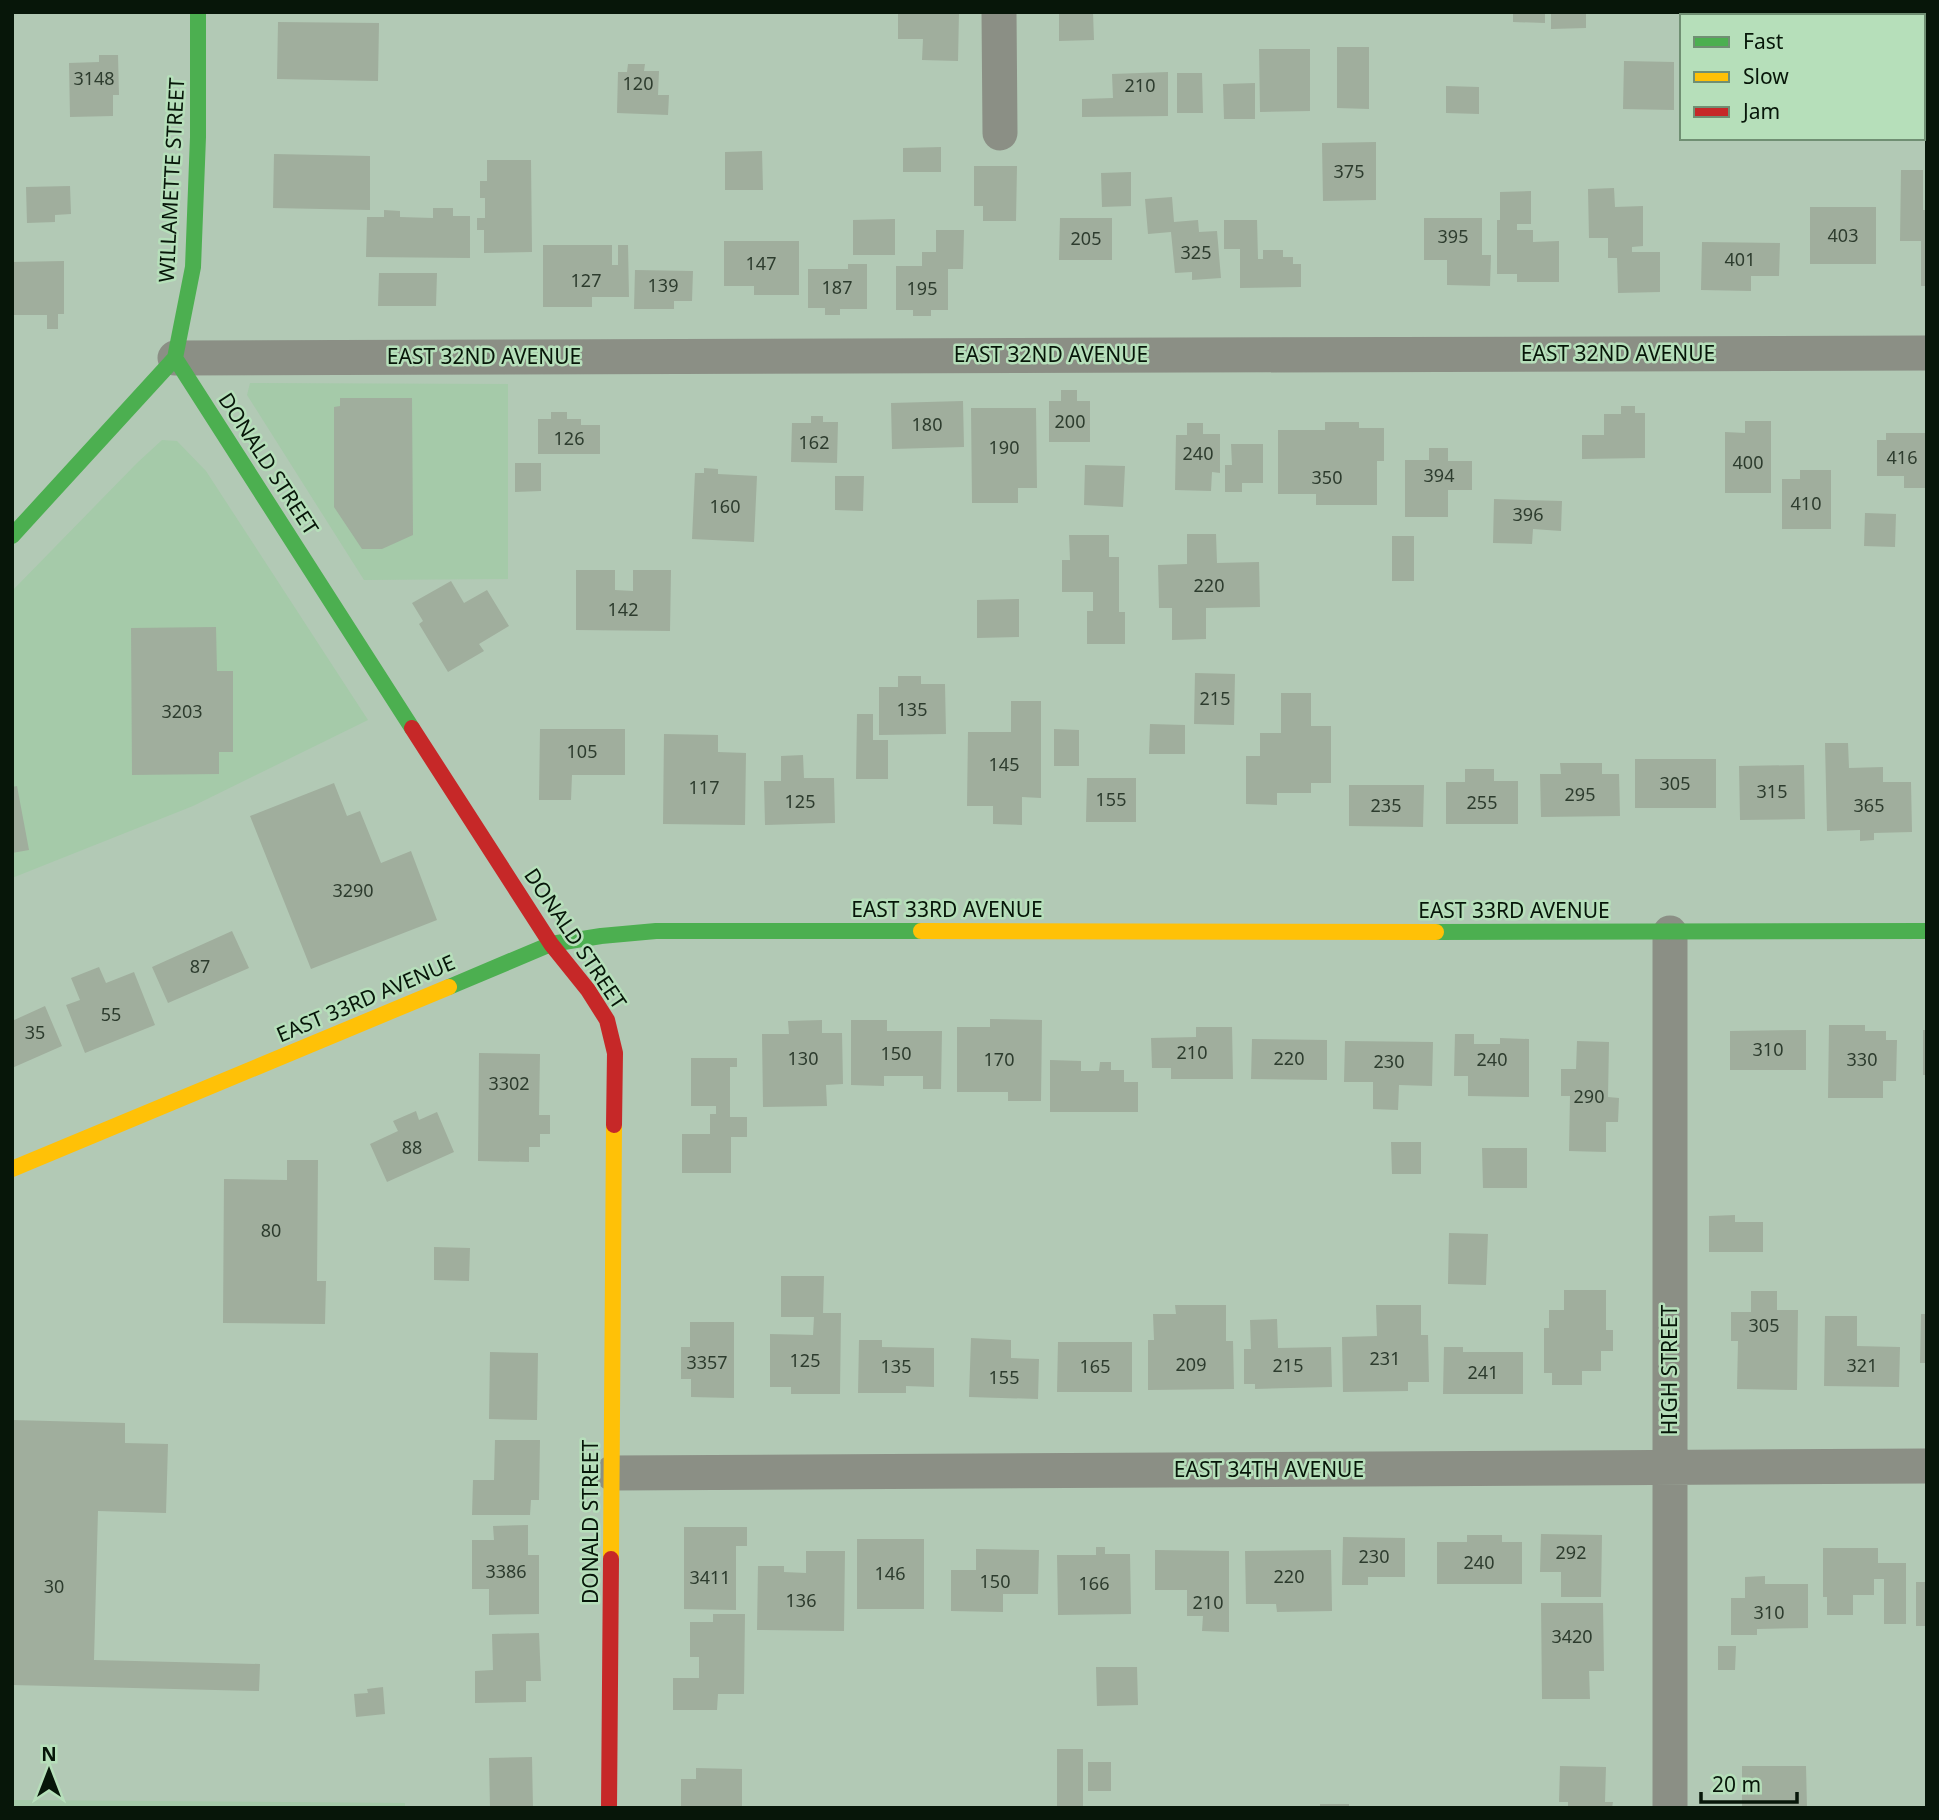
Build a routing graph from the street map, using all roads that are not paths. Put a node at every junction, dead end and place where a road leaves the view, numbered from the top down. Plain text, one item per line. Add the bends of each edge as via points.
1 (198, 12) edge
2 (999, 12) edge
3 (1000, 133) dead end
4 (1927, 353) edge
5 (175, 358) junction
6 (12, 536) edge
7 (1927, 931) edge
8 (1670, 933) junction
9 (551, 944) junction
10 (12, 1169) edge
11 (1927, 1466) edge
12 (1670, 1468) junction
13 (612, 1473) junction
14 (609, 1808) edge
15 (1670, 1808) edge

1 - 5 street, WILLAMETTE STREET via 193,267
2 - 3 street
4 - 5 street, EAST 32ND AVENUE
5 - 6 street
5 - 9 street, DONALD STREET
7 - 8 street, EAST 33RD AVENUE
8 - 9 street, EAST 33RD AVENUE via 656,931
8 - 12 street, HIGH STREET
9 - 10 street, EAST 33RD AVENUE
9 - 13 street, DONALD STREET via 607,1020 615,1053
11 - 12 street, EAST 34TH AVENUE
12 - 13 street, EAST 34TH AVENUE
12 - 15 street, HIGH STREET
13 - 14 street, DONALD STREET

